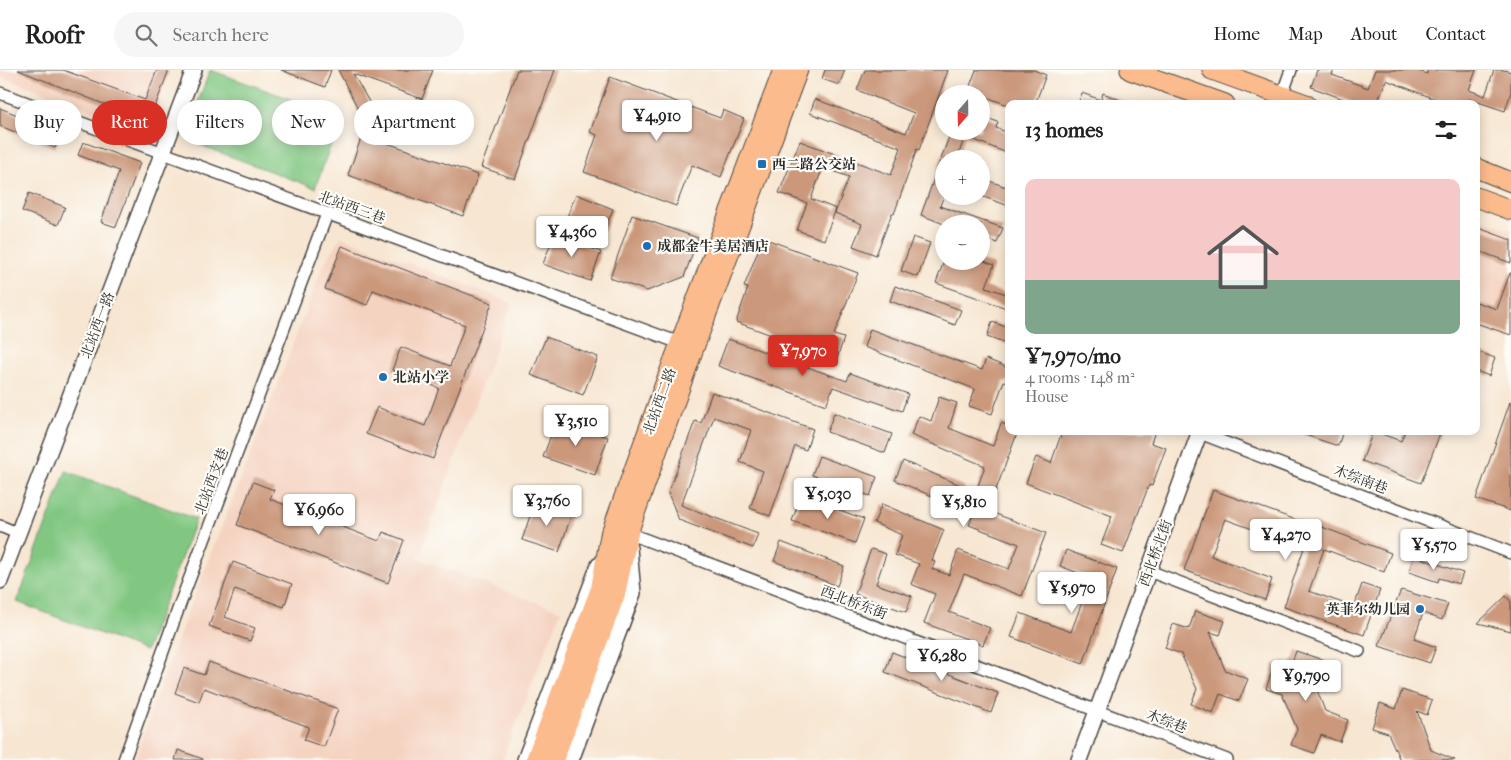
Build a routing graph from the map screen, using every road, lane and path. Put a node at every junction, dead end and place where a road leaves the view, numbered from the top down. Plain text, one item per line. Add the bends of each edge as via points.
1 (194, 70) edge
2 (783, 70) edge
3 (798, 70) edge
4 (1130, 70) edge
5 (1212, 70) edge
6 (1291, 70) edge
7 (0, 93) edge
8 (1282, 95) junction
9 (1214, 100) edge
10 (1295, 100) edge
11 (163, 154) junction
12 (1480, 170) edge
13 (1511, 182) edge
14 (1480, 198) edge
15 (1511, 210) edge
16 (327, 214) junction
17 (687, 346) junction
18 (1199, 435) edge
19 (1208, 435) edge
20 (0, 526) edge
21 (17, 533) junction
22 (619, 533) junction
23 (1511, 553) edge
24 (1149, 571) junction
25 (0, 581) edge
26 (1359, 651) dead end
27 (1097, 711) junction
28 (124, 760) edge
29 (525, 760) edge
30 (536, 760) edge
31 (553, 760) edge
32 (571, 760) edge
33 (1079, 760) edge
34 (1227, 760) edge

1 - 11 street, 北站西一路
2 - 17 main road, 北站西二路
3 - 17 main road, 北站西二路
4 - 9 main road
5 - 8 main road
6 - 8 street
7 - 11 street, 北站西三巷
8 - 10 main road
11 - 16 street, 北站西三巷
11 - 21 street, 北站西一路
12 - 13 main road
14 - 15 main road
16 - 17 street, 北站西三巷
16 - 28 street, 北站西支巷
17 - 22 main road, 北站西二路
18 - 24 street, 西北桥北街
19 - 23 street, 木综南巷
20 - 21 street
21 - 25 street, 北站西一路
22 - 27 street, 西北桥东街
22 - 29 street, 北站西二路
22 - 30 highway
22 - 31 highway via 615,594
22 - 32 street, 北站西二路 via 633,593
24 - 26 street
24 - 27 street, 西北桥北街
27 - 33 street, 西北桥北街
27 - 34 street, 木综巷

